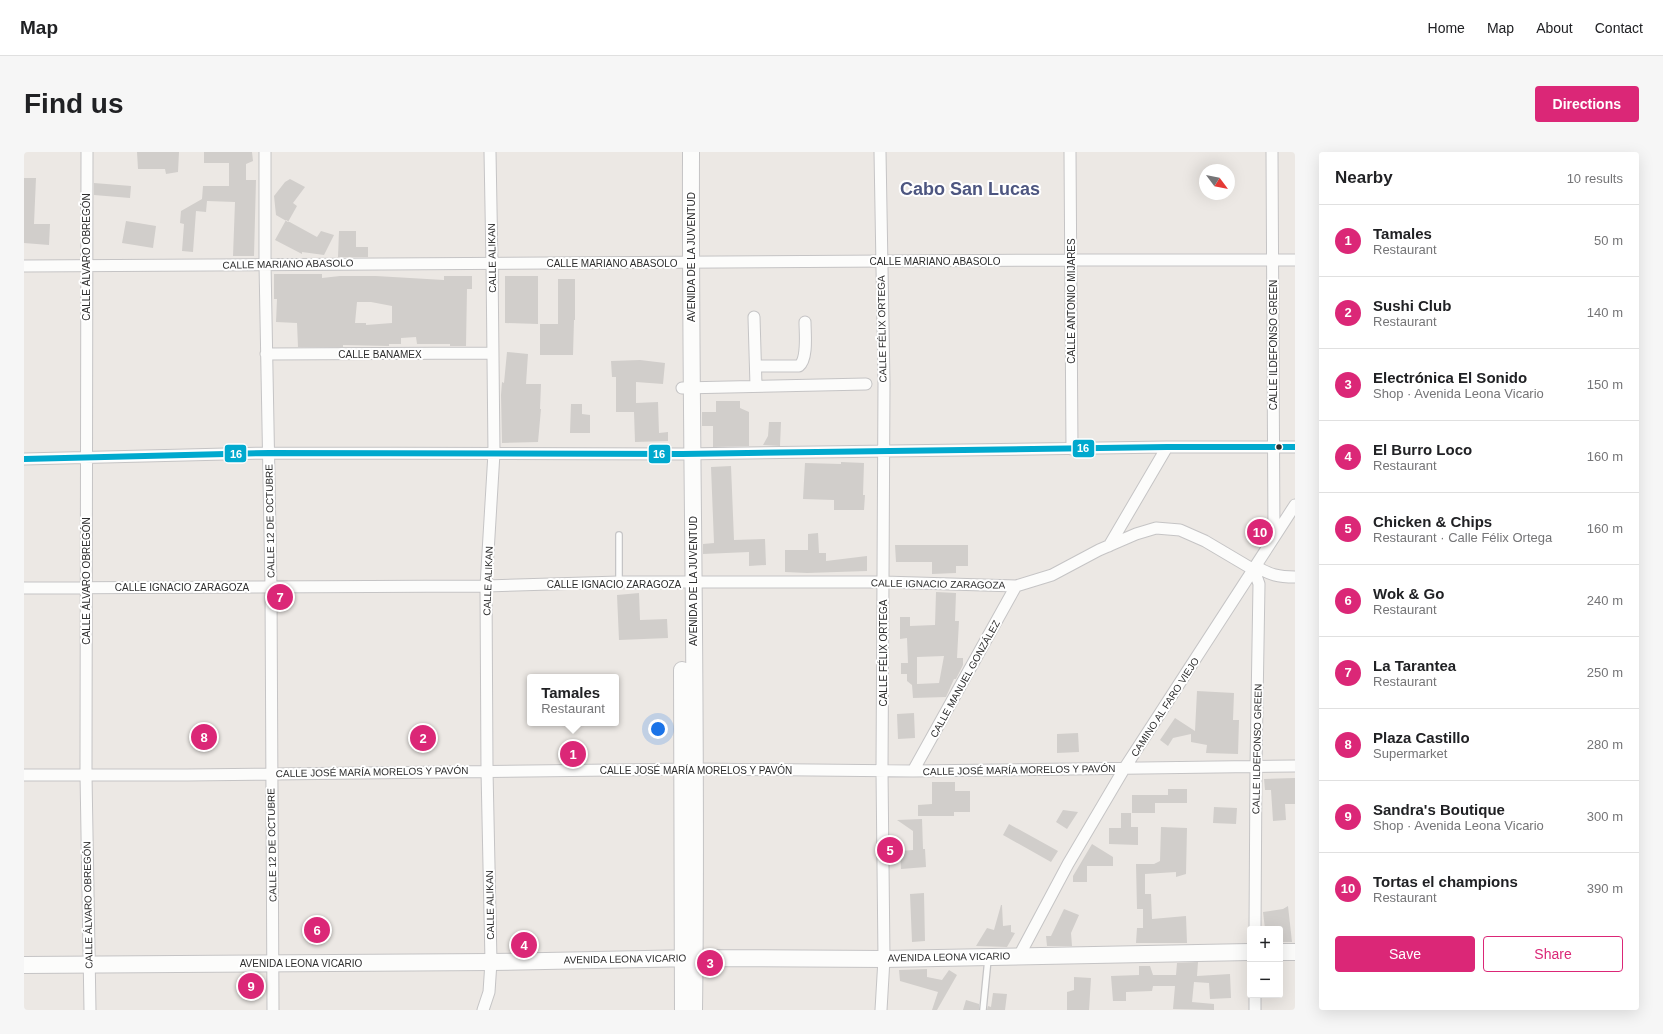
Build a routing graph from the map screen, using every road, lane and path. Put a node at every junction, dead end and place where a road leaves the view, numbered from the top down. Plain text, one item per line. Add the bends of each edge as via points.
1 (87, 152) edge
2 (265, 152) edge
3 (490, 152) edge
4 (682, 152) edge
5 (691, 152) edge
6 (880, 152) edge
7 (1070, 152) edge
8 (1272, 152) edge
9 (1070, 260) junction
10 (1295, 260) edge
11 (881, 261) junction
12 (1272, 261) junction
13 (492, 262) junction
14 (686, 262) junction
15 (265, 264) junction
16 (24, 266) edge
17 (87, 266) junction
18 (754, 318) dead end
19 (805, 322) dead end
20 (493, 353) junction
21 (266, 354) junction
22 (756, 366) junction
23 (866, 384) dead end
24 (756, 386) junction
25 (686, 388) junction
26 (1167, 447) junction
27 (1295, 447) edge
28 (1274, 448) junction
29 (1072, 449) junction
30 (884, 451) junction
31 (269, 453) junction
32 (494, 453) junction
33 (687, 454) junction
34 (86, 457) junction
35 (24, 459) edge
36 (1295, 504) edge
37 (619, 534) dead end
38 (1274, 538) junction
39 (1109, 546) junction
40 (1255, 568) junction
41 (1295, 577) edge
42 (619, 582) junction
43 (884, 582) junction
44 (687, 583) junction
45 (271, 586) junction
46 (486, 586) junction
47 (1016, 586) junction
48 (24, 588) edge
49 (86, 588) junction
50 (1256, 766) junction
51 (1295, 766) edge
52 (689, 769) junction
53 (1124, 769) junction
54 (487, 770) junction
55 (882, 771) junction
56 (913, 771) junction
57 (271, 774) junction
58 (24, 775) edge
59 (86, 775) junction
60 (1255, 926) edge
61 (1247, 952) edge
62 (1283, 952) edge
63 (1295, 952) edge
64 (1019, 956) junction
65 (988, 957) junction
66 (689, 958) junction
67 (884, 959) junction
68 (491, 962) junction
69 (273, 963) junction
70 (89, 964) junction
71 (24, 965) edge
72 (1255, 998) edge
73 (90, 1010) edge
74 (273, 1010) edge
75 (483, 1010) edge
76 (683, 1010) edge
77 (694, 1010) edge
78 (881, 1010) edge
79 (983, 1010) edge
80 (1255, 1010) edge

1 - 17 street, CALLE ÁLVARO OBREGÓN
2 - 15 street, CALLE 12 DE OCTUBRE
3 - 13 street, CALLE ALIKAN
4 - 14 street, AVENIDA DE LA JUVENTUD
5 - 14 street, AVENIDA DE LA JUVENTUD
6 - 11 street, CALLE FÉLIX ORTEGA
7 - 9 street, CALLE ANTONIO MIJARES
8 - 12 street, CALLE ILDEFONSO GREEN
9 - 11 street, CALLE MARIANO ABASOLO
9 - 12 street, CALLE MARIANO ABASOLO
9 - 29 street, CALLE ANTONIO MIJARES
10 - 12 street, CALLE MARIANO ABASOLO
11 - 14 street, CALLE MARIANO ABASOLO
11 - 30 street, CALLE FÉLIX ORTEGA
12 - 28 street, CALLE ILDEFONSO GREEN
13 - 14 street, CALLE MARIANO ABASOLO
13 - 15 street, CALLE MARIANO ABASOLO
13 - 20 street, CALLE ALIKAN
14 - 25 street, AVENIDA DE LA JUVENTUD
15 - 17 street, CALLE MARIANO ABASOLO
15 - 21 street, CALLE 12 DE OCTUBRE
16 - 17 street, CALLE MARIANO ABASOLO
17 - 34 street, CALLE ÁLVARO OBREGÓN
18 - 22 street
19 - 22 street via 804,357 799,366
20 - 21 street, CALLE BANAMEX
20 - 32 street, CALLE ALIKAN
21 - 31 street, CALLE 12 DE OCTUBRE
22 - 24 street
23 - 24 street
24 - 25 street
25 - 33 street, AVENIDA DE LA JUVENTUD
26 - 28 street
26 - 29 street
26 - 39 street
27 - 28 street
28 - 38 street, CALLE ILDEFONSO GREEN
29 - 30 street
30 - 33 street
30 - 43 street, CALLE FÉLIX ORTEGA
31 - 32 street
31 - 34 street
31 - 45 street, CALLE 12 DE OCTUBRE
32 - 33 street
32 - 46 street, CALLE ALIKAN
33 - 44 street, AVENIDA DE LA JUVENTUD
34 - 35 street
34 - 49 street, CALLE ÁLVARO OBREGÓN
36 - 38 street, CAMINO AL FARO VIEJO
37 - 42 lane
38 - 40 street, CAMINO AL FARO VIEJO
39 - 40 street, CALLE IGNACIO ZARAGOZA via 1148,530 1168,528 1180,530 1205,541
39 - 47 street, CALLE IGNACIO ZARAGOZA via 1052,575
40 - 41 street, CALLE IGNACIO ZARAGOZA via 1274,576
40 - 50 street, CALLE ILDEFONSO GREEN via 1259,590
40 - 53 street, CAMINO AL FARO VIEJO
42 - 44 street, CALLE IGNACIO ZARAGOZA
42 - 46 street, CALLE IGNACIO ZARAGOZA
43 - 44 street, CALLE IGNACIO ZARAGOZA
43 - 47 street, CALLE IGNACIO ZARAGOZA
43 - 55 street, CALLE FÉLIX ORTEGA
44 - 52 street, AVENIDA DE LA JUVENTUD
45 - 46 street, CALLE IGNACIO ZARAGOZA
45 - 49 street, CALLE IGNACIO ZARAGOZA
45 - 57 street, CALLE 12 DE OCTUBRE
46 - 54 street, CALLE ALIKAN
47 - 56 street, CALLE MANUEL GONZÁLEZ
48 - 49 street, CALLE IGNACIO ZARAGOZA
49 - 59 street, CALLE ÁLVARO OBREGÓN
50 - 51 street, CALLE JOSÉ MARÍA MORELOS Y PAVÓN
50 - 53 street, CALLE JOSÉ MARÍA MORELOS Y PAVÓN
50 - 60 street, CALLE ILDEFONSO GREEN
52 - 54 street, CALLE JOSÉ MARÍA MORELOS Y PAVÓN
52 - 55 street, CALLE JOSÉ MARÍA MORELOS Y PAVÓN
52 - 66 street, AVENIDA DE LA JUVENTUD
53 - 56 street, CALLE JOSÉ MARÍA MORELOS Y PAVÓN
53 - 64 street, CAMINO AL FARO VIEJO via 1068,864
54 - 57 street, CALLE JOSÉ MARÍA MORELOS Y PAVÓN
54 - 68 street, CALLE ALIKAN
55 - 56 street, CALLE JOSÉ MARÍA MORELOS Y PAVÓN
55 - 67 street, CALLE FÉLIX ORTEGA
57 - 59 street, CALLE JOSÉ MARÍA MORELOS Y PAVÓN
57 - 69 street, CALLE 12 DE OCTUBRE
58 - 59 street, CALLE JOSÉ MARÍA MORELOS Y PAVÓN
59 - 70 street, CALLE ÁLVARO OBREGÓN
61 - 64 street, AVENIDA LEONA VICARIO
62 - 63 street
64 - 65 street, AVENIDA LEONA VICARIO
65 - 67 street, AVENIDA LEONA VICARIO
65 - 79 lane
66 - 67 street, AVENIDA LEONA VICARIO
66 - 68 street, AVENIDA LEONA VICARIO
66 - 76 street, AVENIDA DE LA JUVENTUD
66 - 77 street, AVENIDA DE LA JUVENTUD
67 - 78 street, CALLE FÉLIX ORTEGA
68 - 69 street, AVENIDA LEONA VICARIO
68 - 75 street, CALLE ALIKAN via 489,992
69 - 70 street, AVENIDA LEONA VICARIO
69 - 74 street, CALLE 12 DE OCTUBRE
70 - 71 street, AVENIDA LEONA VICARIO
70 - 73 street, CALLE ÁLVARO OBREGÓN
72 - 80 street

